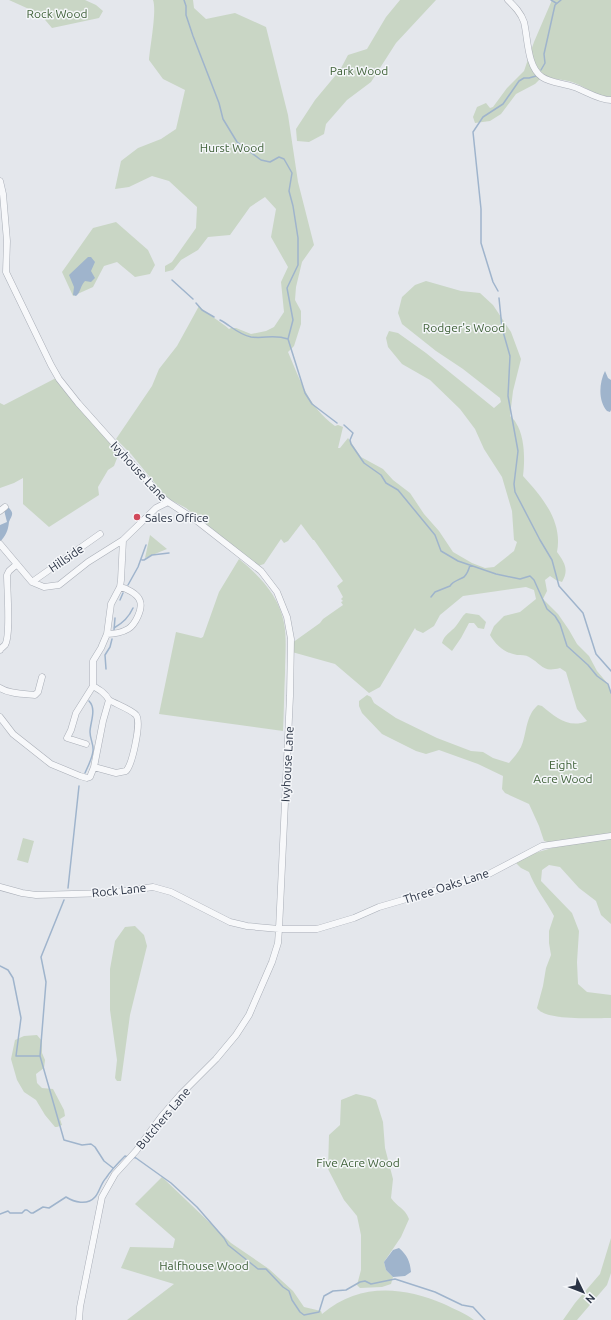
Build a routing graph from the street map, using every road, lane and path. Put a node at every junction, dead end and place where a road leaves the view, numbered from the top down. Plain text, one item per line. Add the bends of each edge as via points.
1 (508, 0) edge
2 (611, 100) edge
3 (0, 181) edge
4 (161, 496) junction
5 (168, 502) junction
6 (156, 508) junction
7 (100, 534) dead end
8 (123, 540) junction
9 (0, 545) edge
10 (17, 564) junction
11 (32, 582) junction
12 (120, 587) junction
13 (106, 634) junction
14 (0, 650) edge
15 (42, 677) dead end
16 (93, 686) junction
17 (0, 688) edge
18 (109, 700) junction
19 (0, 717) edge
20 (86, 744) dead end
21 (94, 767) junction
22 (611, 836) edge
23 (0, 887) edge
24 (279, 929) junction
25 (79, 1320) edge

1 - 2 street via 519,11 524,22 533,65 540,76
3 - 4 street, Ivyhouse Lane via 7,241 6,272 51,365 78,403
4 - 5 street, Ivyhouse Lane
4 - 6 street
5 - 6 street
5 - 24 street, Ivyhouse Lane via 197,521 261,571 277,592 287,617 291,639 290,696
6 - 8 street
7 - 11 street, Hillside
8 - 11 street via 57,585 44,587
8 - 12 street
9 - 10 street
10 - 11 street
10 - 14 street via 7,575 7,637 5,645
12 - 13 street via 111,604
12 - 13 street via 139,598 139,613 128,629 116,634
13 - 16 street via 93,661
15 - 17 street via 35,695
16 - 18 street
16 - 20 street via 76,713 67,735 67,738
18 - 21 street
18 - 21 street via 136,715 139,720 135,745 126,771 116,773
19 - 21 street via 13,734 51,764 87,778
22 - 24 street, Three Oaks Lane via 542,846 485,876 379,907 333,925 317,929
23 - 24 street, Rock Lane via 36,895 109,893 153,887 171,892 230,922
24 - 25 street, Butchers Lane via 272,962 249,1015 236,1035 181,1094 115,1174 102,1197

